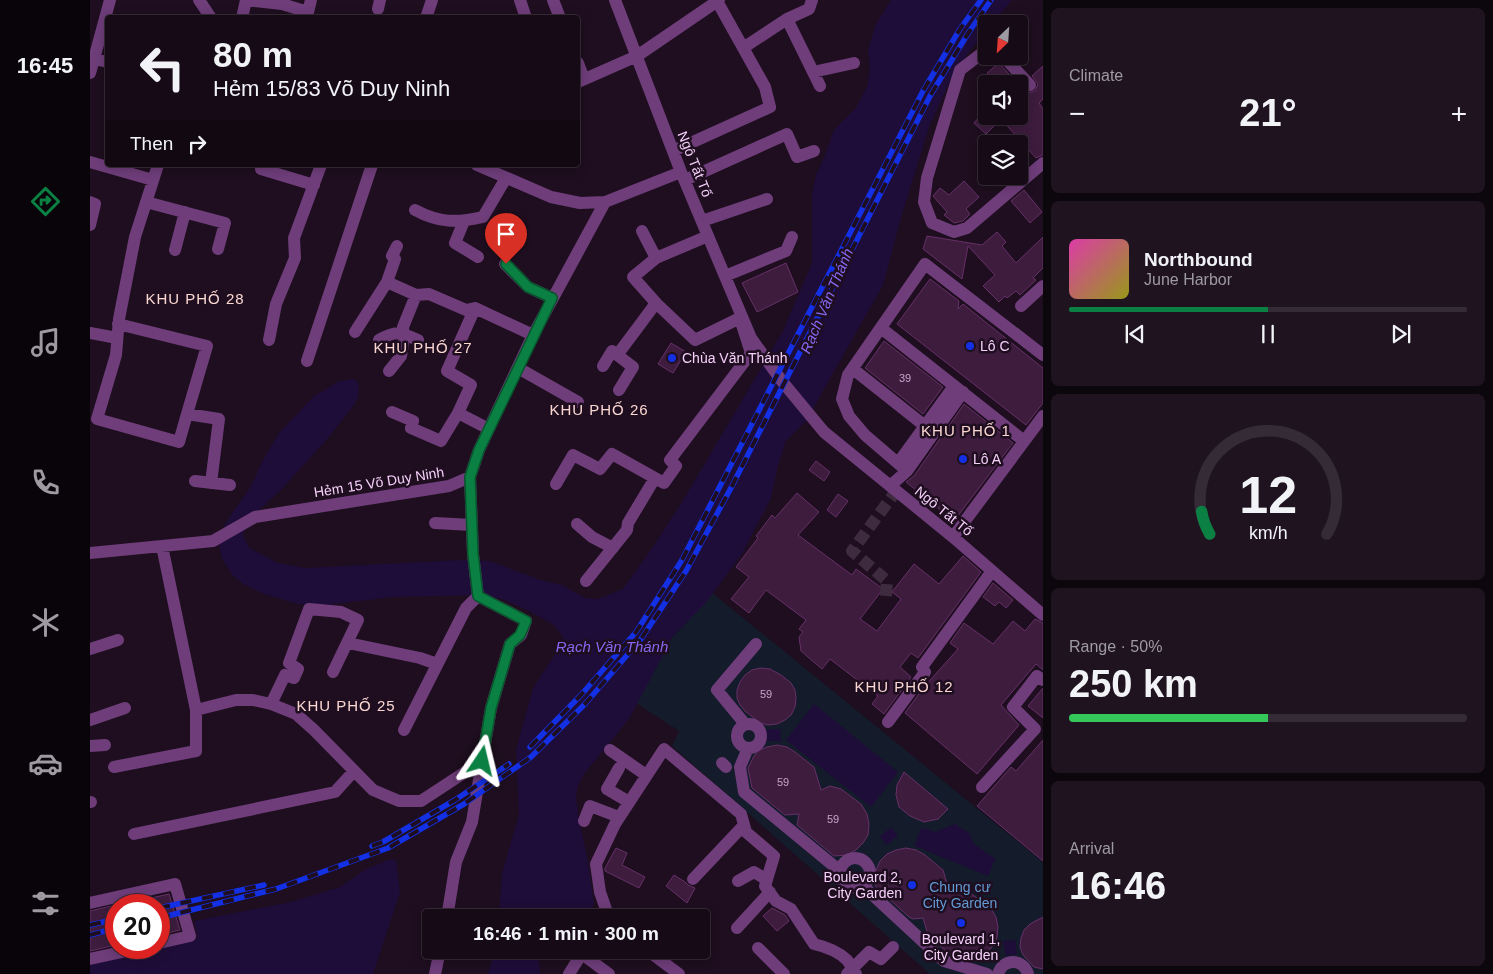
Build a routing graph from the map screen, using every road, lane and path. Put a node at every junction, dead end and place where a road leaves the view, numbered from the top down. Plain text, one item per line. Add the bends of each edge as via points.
1 (110, 0) edge
2 (199, 0) edge
3 (311, 0) edge
4 (520, 0) edge
5 (553, 0) edge
6 (615, 0) edge
7 (812, 0) edge
8 (430, 1) edge
9 (718, 1) edge
10 (105, 15) edge
11 (209, 15) edge
12 (243, 15) edge
13 (427, 15) edge
14 (525, 15) edge
15 (559, 15) edge
16 (105, 16) edge
17 (787, 19) junction
18 (743, 48) junction
19 (637, 56) junction
20 (978, 56) edge
21 (92, 58) edge
22 (105, 61) edge
23 (854, 63) dead end
24 (1011, 65) edge
25 (813, 72) junction
26 (90, 73) edge
27 (581, 80) edge
28 (1030, 85) dead end
29 (820, 86) dead end
30 (673, 151) junction
31 (814, 151) dead end
32 (90, 162) edge
33 (1043, 163) edge
34 (105, 166) edge
35 (108, 167) edge
36 (157, 167) edge
37 (262, 167) edge
38 (320, 167) edge
39 (371, 167) edge
40 (484, 167) edge
41 (504, 173) edge
42 (683, 176) junction
43 (153, 180) junction
44 (314, 185) junction
45 (767, 199) dead end
46 (90, 202) edge
47 (146, 202) junction
48 (605, 202) junction
49 (415, 210) dead end
50 (185, 212) junction
51 (464, 221) junction
52 (702, 221) junction
53 (90, 225) edge
54 (642, 231) dead end
55 (708, 236) junction
56 (792, 237) dead end
57 (397, 246) dead end
58 (218, 249) dead end
59 (175, 250) dead end
60 (478, 257) dead end
61 (656, 258) junction
62 (506, 264) dead end
63 (725, 276) junction
64 (387, 282) junction
65 (1043, 286) edge
66 (416, 296) junction
67 (552, 298) junction
68 (656, 303) junction
69 (1021, 306) dead end
70 (475, 308) junction
71 (742, 317) junction
72 (118, 324) junction
73 (881, 328) junction
74 (355, 332) dead end
75 (90, 333) edge
76 (402, 333) junction
77 (533, 335) junction
78 (117, 338) junction
79 (269, 340) dead end
80 (379, 340) dead end
81 (418, 340) dead end
82 (618, 354) junction
83 (1043, 355) edge
84 (307, 361) dead end
85 (603, 366) dead end
86 (518, 368) junction
87 (853, 369) junction
88 (389, 370) dead end
89 (959, 389) junction
90 (619, 390) dead end
91 (578, 402) dead end
92 (392, 412) dead end
93 (458, 413) junction
94 (187, 414) junction
95 (1043, 416) edge
96 (925, 426) junction
97 (489, 429) junction
98 (1024, 441) junction
99 (902, 467) junction
100 (470, 477) junction
101 (655, 478) junction
102 (195, 481) dead end
103 (211, 483) junction
104 (230, 484) dead end
105 (556, 484) dead end
106 (890, 486) junction
107 (435, 523) dead end
108 (578, 524) dead end
109 (472, 525) junction
110 (953, 537) junction
111 (162, 546) junction
112 (613, 548) junction
113 (90, 553) edge
114 (992, 571) junction
115 (586, 582) dead end
116 (478, 596) junction
117 (1042, 613) edge
118 (118, 640) dead end
119 (348, 643) junction
120 (756, 644) dead end
121 (90, 649) edge
122 (436, 664) junction
123 (333, 672) dead end
124 (1043, 680) edge
125 (271, 704) junction
126 (125, 708) dead end
127 (196, 710) junction
128 (90, 720) edge
129 (888, 722) dead end
130 (745, 724) junction
131 (404, 730) dead end
132 (1039, 732) edge
133 (105, 745) dead end
134 (90, 746) edge
135 (748, 748) junction
136 (610, 750) dead end
137 (482, 761) junction
138 (114, 767) dead end
139 (619, 768) dead end
140 (354, 771) junction
141 (646, 775) junction
142 (982, 787) dead end
143 (629, 802) junction
144 (619, 817) junction
145 (584, 821) dead end
146 (744, 824) junction
147 (134, 834) dead end
148 (840, 871) junction
149 (693, 879) dead end
150 (738, 881) dead end
151 (769, 886) junction
152 (863, 886) junction
153 (132, 894) edge
154 (105, 900) edge
155 (90, 904) edge
156 (448, 909) edge
157 (605, 909) edge
158 (737, 928) dead end
159 (170, 941) edge
160 (758, 948) dead end
161 (893, 948) dead end
162 (105, 956) edge
163 (90, 959) edge
164 (438, 959) edge
165 (579, 959) edge
166 (658, 959) edge
167 (591, 968) edge
168 (851, 972) edge
169 (435, 974) edge
170 (569, 974) edge
171 (608, 974) edge
172 (679, 974) edge
173 (784, 974) edge
174 (987, 974) edge
175 (998, 974) edge
176 (1028, 974) edge

1 - 10 street
2 - 11 street
3 - 12 street via 308,12 282,4 246,0
4 - 14 street
5 - 15 street
6 - 19 street, Ngô Tất Tố
7 - 17 street via 809,9
8 - 13 street
9 - 18 street
9 - 19 street
16 - 21 street
17 - 18 street
17 - 25 street
18 - 30 street via 765,86 770,107
19 - 27 street
19 - 30 street, Ngô Tất Tố
20 - 33 street via 960,70 929,169 924,202 932,223 954,232 967,228
21 - 22 street
21 - 26 street
23 - 25 street
24 - 28 street
25 - 29 street
30 - 42 street, Ngô Tất Tố
31 - 42 street via 797,157 788,134
32 - 34 street
35 - 43 street
36 - 43 street
37 - 44 street
38 - 44 street
39 - 84 street
40 - 41 street
41 - 48 street via 551,197 580,203
41 - 51 street via 483,217
42 - 48 street
42 - 52 street, Ngô Tất Tố
43 - 47 street
44 - 79 street via 294,238 295,258 276,304
45 - 52 street
46 - 53 street via 95,204
47 - 50 street
47 - 72 street via 135,237
48 - 67 street
49 - 51 street via 431,219
50 - 58 street via 225,223
50 - 59 street
51 - 60 street via 454,243
52 - 55 street, Ngô Tất Tố
54 - 61 street
55 - 61 street
55 - 63 street, Ngô Tất Tố
56 - 63 street via 786,251
57 - 64 street
61 - 68 street via 633,277
62 - 67 street via 528,287
63 - 71 street, Ngô Tất Tố
64 - 66 street
64 - 74 street
65 - 69 street
66 - 70 street via 429,294 466,310
66 - 76 street
67 - 77 street
68 - 71 street via 695,340
68 - 82 street
70 - 77 street
70 - 93 street via 447,371 471,385
71 - 101 street via 751,353 670,460 676,466 664,483
71 - 106 street, Ngô Tất Tố via 751,338 824,432
72 - 78 street
72 - 94 street via 207,346
73 - 83 street via 925,264
73 - 87 street
73 - 89 street
75 - 78 street
76 - 80 street via 392,332
76 - 81 street
76 - 88 street via 401,356
77 - 86 street
78 - 94 street via 116,355 97,418 179,442
82 - 85 street via 612,351
82 - 90 street via 633,367
86 - 91 street
86 - 97 street
87 - 96 street
87 - 99 street via 848,375 842,399 849,416 865,435
89 - 96 street
89 - 98 street
89 - 99 street
92 - 93 street via 413,421 411,428 441,441
93 - 97 street
94 - 103 street via 219,420
95 - 98 street
96 - 99 street
97 - 100 street
98 - 110 street
99 - 106 street
100 - 109 street
100 - 111 street, Hẻm 15 Võ Duy Ninh via 449,486 255,517 213,541
101 - 105 street via 612,454 600,469 573,455
101 - 112 street via 627,530
102 - 103 street
103 - 104 street
106 - 110 street, Ngô Tất Tố
107 - 109 street
108 - 112 street via 592,537
109 - 116 street
110 - 114 street, Ngô Tất Tố
111 - 113 street
111 - 127 street
112 - 115 street
114 - 117 street, Ngô Tất Tố
114 - 129 street via 922,667 925,672
116 - 122 street via 466,608
116 - 137 street via 526,621 520,635 510,644 491,708
118 - 121 street
119 - 122 street
119 - 123 street
119 - 125 street via 358,620 341,612 309,609 289,663 298,668 294,678 284,675
120 - 130 street via 717,690
122 - 131 street
124 - 132 street via 1037,676 1013,707
125 - 127 street via 236,700
125 - 140 street via 296,714
126 - 128 street
127 - 138 street via 196,751
130 - 135 street via 737,738
130 - 135 street via 757,726 762,733 759,744
132 - 142 street
133 - 134 street
135 - 148 street via 740,767 744,792
136 - 141 street
137 - 140 street via 421,801 399,801 373,790
137 - 156 street via 472,822 456,862
139 - 143 street via 607,789
140 - 147 street via 335,792
141 - 143 street
141 - 146 street via 664,749 741,814
143 - 144 street
144 - 145 street via 590,806
144 - 157 street via 596,864
146 - 149 street
146 - 151 street via 746,832 774,856
148 - 152 street via 845,884 853,888
148 - 152 street via 848,859 863,860 870,873
150 - 151 street via 754,872
151 - 158 street
151 - 168 street via 776,901 791,908 814,944 832,949 849,962
152 - 174 street via 915,928 944,962
153 - 159 street via 175,884 190,936
154 - 155 street
160 - 173 street
161 - 168 street via 881,959 869,952
162 - 163 street
164 - 169 street
165 - 170 street
166 - 172 street
167 - 171 street
175 - 176 street via 1005,964 1014,962 1024,966

